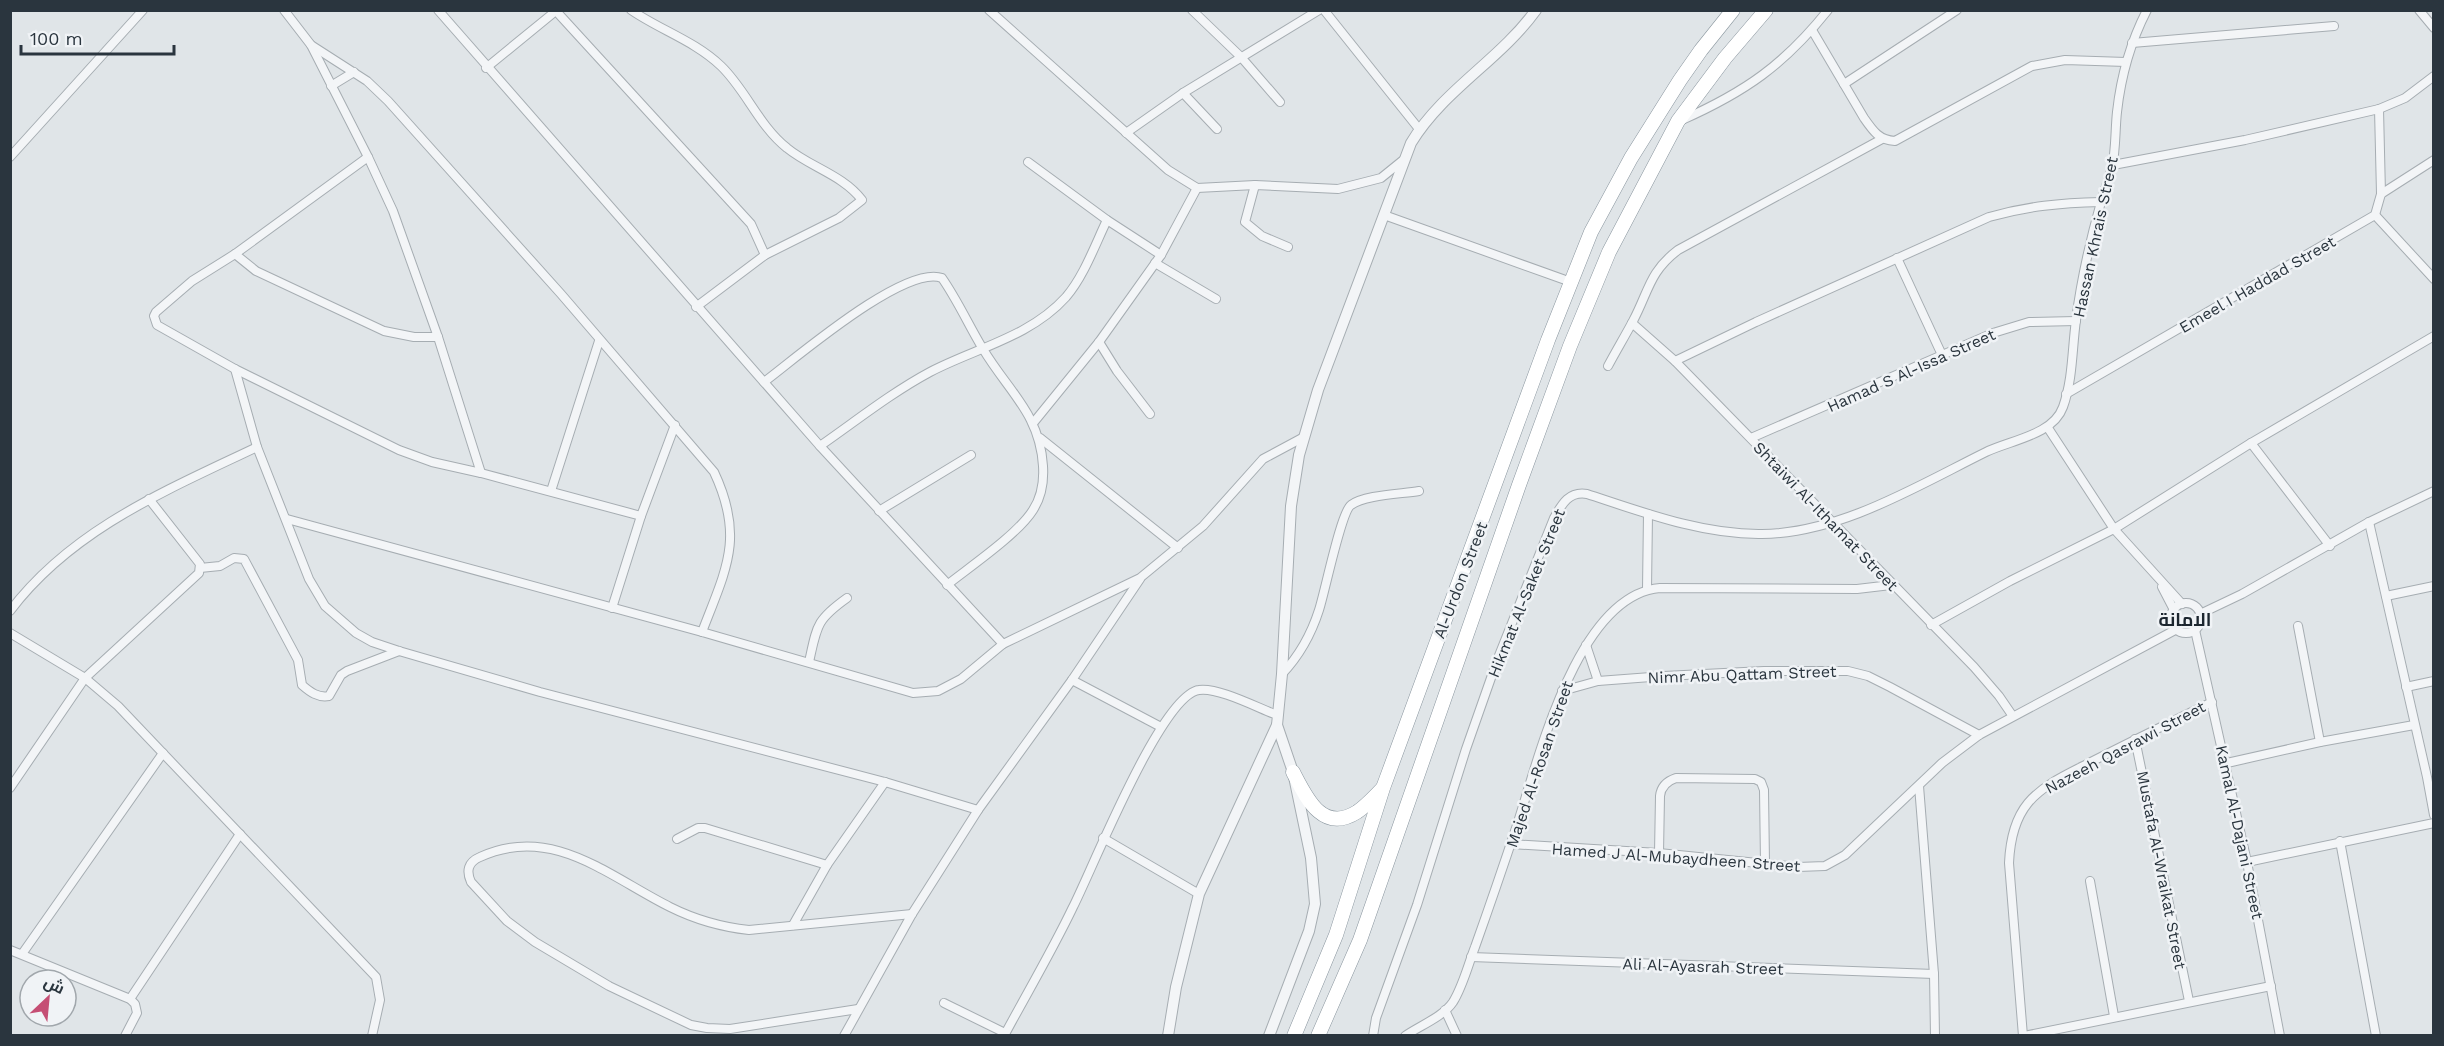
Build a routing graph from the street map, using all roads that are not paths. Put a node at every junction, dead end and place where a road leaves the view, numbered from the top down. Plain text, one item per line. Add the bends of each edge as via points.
1 (143, 10) edge
2 (284, 10) edge
3 (438, 10) edge
4 (631, 10) edge
5 (989, 10) edge
6 (1192, 10) edge
7 (1319, 10) edge
8 (1324, 10) edge
9 (1536, 10) edge
10 (1733, 10) edge
11 (1766, 10) edge
12 (1828, 10) edge
13 (1957, 10) edge
14 (2147, 10) edge
15 (2419, 10) edge
16 (557, 11) edge
17 (2334, 26) dead end
18 (2433, 28) edge
19 (1812, 30) junction
20 (2132, 43) junction
21 (311, 45) junction
22 (1241, 57) junction
23 (2126, 62) junction
24 (486, 68) junction
25 (354, 72) junction
26 (2433, 76) edge
27 (1844, 84) junction
28 (331, 86) junction
29 (1183, 93) junction
30 (1280, 102) dead end
31 (2379, 109) junction
32 (1678, 121) junction
33 (1217, 129) dead end
34 (1419, 129) junction
35 (1125, 133) junction
36 (1882, 139) junction
37 (10, 157) edge
38 (368, 157) junction
39 (2433, 160) edge
40 (1402, 161) junction
41 (1028, 162) dead end
42 (2113, 165) junction
43 (1255, 185) junction
44 (1197, 188) junction
45 (2381, 194) junction
46 (2101, 202) junction
47 (1384, 215) junction
48 (2375, 215) junction
49 (1107, 220) junction
50 (1288, 247) dead end
51 (236, 254) junction
52 (765, 255) junction
53 (1161, 255) junction
54 (1897, 258) junction
55 (1155, 263) junction
56 (2433, 279) edge
57 (1571, 282) junction
58 (1216, 299) dead end
59 (696, 307) junction
60 (2076, 321) junction
61 (1632, 323) junction
62 (2433, 336) edge
63 (438, 337) junction
64 (599, 341) junction
65 (1099, 342) junction
66 (984, 350) junction
67 (1942, 355) junction
68 (1675, 361) junction
69 (1608, 366) dead end
70 (235, 369) junction
71 (764, 382) junction
72 (2066, 394) junction
73 (1150, 414) dead end
74 (1034, 422) junction
75 (675, 425) junction
76 (2048, 428) junction
77 (1304, 437) junction
78 (1040, 438) junction
79 (1751, 438) junction
80 (2251, 443) junction
81 (820, 446) junction
82 (257, 447) junction
83 (971, 455) dead end
84 (481, 472) junction
85 (551, 491) junction
86 (2433, 491) edge
87 (1419, 492) dead end
88 (149, 499) junction
89 (879, 511) junction
90 (1648, 513) junction
91 (641, 516) junction
92 (287, 519) junction
93 (2369, 522) junction
94 (1833, 524) junction
95 (2114, 529) junction
96 (2330, 546) junction
97 (1178, 548) junction
98 (200, 568) junction
99 (1140, 578) junction
100 (2159, 581) junction
101 (947, 585) junction
102 (1891, 585) junction
103 (2433, 586) edge
104 (1647, 590) junction
105 (2386, 596) junction
106 (847, 598) dead end
107 (2182, 604) junction
108 (612, 608) junction
109 (2174, 610) junction
110 (10, 611) edge
111 (2200, 614) junction
112 (1931, 625) junction
113 (2298, 626) dead end
114 (2177, 629) junction
115 (2195, 630) junction
116 (702, 632) junction
117 (10, 633) edge
118 (1003, 644) junction
119 (1586, 645) junction
120 (399, 651) junction
121 (809, 662) junction
122 (1282, 674) junction
123 (85, 678) junction
124 (1072, 680) junction
125 (1598, 681) junction
126 (2433, 681) edge
127 (2406, 687) junction
128 (1562, 691) junction
129 (2212, 702) junction
130 (2012, 716) junction
131 (1277, 720) junction
132 (2414, 725) junction
133 (1161, 727) junction
134 (1979, 735) junction
135 (2135, 739) junction
136 (2320, 742) junction
137 (163, 753) junction
138 (2227, 763) junction
139 (1293, 772) junction
140 (2430, 777) edge
141 (885, 782) junction
142 (1919, 786) junction
143 (10, 788) edge
144 (1383, 788) junction
145 (978, 810) junction
146 (2433, 816) edge
147 (2433, 823) edge
148 (240, 834) junction
149 (1103, 838) junction
150 (677, 839) dead end
151 (2340, 841) junction
152 (1511, 844) junction
153 (1659, 854) junction
154 (2247, 862) junction
155 (1765, 864) junction
156 (827, 866) junction
157 (2090, 881) dead end
158 (1198, 894) junction
159 (912, 914) junction
160 (793, 926) junction
161 (10, 950) edge
162 (22, 954) junction
163 (1471, 957) junction
164 (1934, 974) junction
165 (2271, 986) junction
166 (130, 999) junction
167 (2189, 1001) junction
168 (944, 1003) dead end
169 (858, 1009) junction
170 (1445, 1010) junction
171 (2114, 1016) junction
172 (1004, 1034) edge
173 (125, 1035) edge
174 (372, 1035) edge
175 (844, 1035) edge
176 (1168, 1035) edge
177 (1269, 1035) edge
178 (1294, 1035) edge
179 (1318, 1035) edge
180 (1373, 1035) edge
181 (1405, 1035) edge
182 (1457, 1035) edge
183 (1935, 1035) edge
184 (2024, 1035) edge
185 (2280, 1035) edge
186 (2376, 1035) edge

1 - 37 street
2 - 21 street
3 - 24 street
4 - 52 street via 712,58 781,143 841,181 862,200 839,218
5 - 35 street
6 - 22 street
7 - 22 street
8 - 34 street
9 - 34 street via 1506,45 1440,104
10 - 57 highway, Al-Urdon Street via 1701,50 1646,133 1591,232
11 - 32 highway, Al-Urdon Street
12 - 19 street
13 - 27 street
14 - 20 street, Hassan Khrais Street
15 - 18 street
16 - 24 street
16 - 52 street via 751,224
17 - 20 street
19 - 27 street
19 - 32 street via 1753,84
20 - 23 street, Hassan Khrais Street
21 - 25 street
21 - 28 street
22 - 29 street
22 - 30 street
23 - 36 street via 2065,60 2032,66 1895,141
23 - 42 street, Hassan Khrais Street
24 - 59 street
25 - 28 street
25 - 64 street via 378,90 424,140
26 - 31 street via 2405,98
27 - 36 street
28 - 38 street
29 - 33 street
29 - 35 street
31 - 42 street
31 - 45 street
32 - 179 highway, Al-Urdon Street via 1609,252 1570,346 1360,940
34 - 40 street
35 - 44 street via 1168,171
36 - 61 street via 1678,250 1659,266
38 - 51 street
38 - 63 street via 393,211
39 - 45 street
40 - 43 street via 1380,178 1338,189
40 - 47 street
41 - 49 street
42 - 46 street, Hassan Khrais Street
43 - 44 street
43 - 50 street via 1245,222 1262,236
44 - 53 street
45 - 48 street
46 - 54 street via 2021,208 1959,229
46 - 60 street, Hassan Khrais Street
47 - 57 street
47 - 77 street
48 - 56 street
48 - 72 street, Emeel I Haddad Street
49 - 53 street
49 - 66 street via 1067,296 1023,330
51 - 63 street via 256,271 384,331
51 - 70 street via 192,281 154,316 157,325
52 - 59 street
53 - 55 street
54 - 67 street
54 - 68 street
55 - 58 street
55 - 65 street
57 - 144 highway, Al-Urdon Street
59 - 71 street
60 - 67 street, Hamad S Al-Issa Street via 2029,322
60 - 72 street, Hassan Khrais Street
61 - 68 street, Shtaiwi Al-Ithamat Street
61 - 69 street
62 - 80 street
63 - 84 street
64 - 75 street
64 - 85 street
65 - 73 street
65 - 74 street
66 - 71 street via 942,278 930,276 894,288 870,303
66 - 74 street
66 - 81 street via 908,385
67 - 79 street, Hamad S Al-Issa Street
68 - 79 street, Shtaiwi Al-Ithamat Street
70 - 82 street
70 - 84 street via 399,450 432,462
71 - 81 street
72 - 76 street, Hassan Khrais Street via 2060,414
74 - 78 street
75 - 91 street
75 - 116 street via 714,472 731,521 725,571
76 - 94 street, Hikmat Al-Saket Street via 1992,449
76 - 95 street
77 - 97 street via 1263,459 1219,510
77 - 122 street via 1292,506
78 - 97 street
78 - 101 street via 1043,486 1033,510
79 - 94 street, Shtaiwi Al-Ithamat Street
80 - 95 street
80 - 96 street
81 - 89 street
82 - 88 street
82 - 92 street
83 - 89 street
84 - 85 street
85 - 91 street
86 - 93 street
87 - 122 street via 1358,501 1345,511 1315,621 1303,649
88 - 98 street
88 - 110 street via 106,523 59,559 29,586
89 - 101 street
90 - 94 street, Hikmat Al-Saket Street via 1726,531 1762,534
90 - 104 street
90 - 180 street, Hikmat Al-Saket Street via 1579,493 1566,499 1554,518 1466,749
91 - 108 street
92 - 108 street
92 - 120 street via 309,579 324,606 356,633
93 - 96 street
93 - 105 street
94 - 102 street, Shtaiwi Al-Ithamat Street
95 - 100 street
95 - 112 street
96 - 111 street
97 - 99 street
98 - 120 street via 244,559 298,660 302,685 316,695 329,696 347,671
98 - 123 street via 195,578
99 - 118 street
99 - 124 street
100 - 107 street
100 - 109 street
101 - 118 street
102 - 104 street, Majed Al-Rosan Street via 1857,589
102 - 112 street, Shtaiwi Al-Ithamat Street
103 - 105 street
104 - 119 street, Majed Al-Rosan Street via 1621,604
105 - 127 street
106 - 121 street via 821,619
107 - 109 street
107 - 111 street via 2193,605
108 - 116 street
109 - 114 street via 2172,622
111 - 115 street via 2201,621
112 - 130 street, Shtaiwi Al-Ithamat Street via 1990,685
113 - 136 street
114 - 115 street via 2184,633
114 - 130 street, Hamed J Al-Mubaydheen Street
115 - 129 street, Kamal Al-Dajani Street
116 - 121 street
117 - 123 street
118 - 121 street via 961,679 927,694
119 - 125 street
119 - 128 street, Majed Al-Rosan Street
120 - 141 street
122 - 131 street
123 - 137 street
123 - 143 street
124 - 133 street
124 - 145 street
125 - 128 street, Nimr Abu Qattam Street
125 - 134 street, Nimr Abu Qattam Street via 1755,671 1848,671 1907,695
126 - 127 street
127 - 132 street
128 - 152 street, Majed Al-Rosan Street
129 - 135 street, Nazeeh Qasrawi Street
129 - 138 street, Kamal Al-Dajani Street
130 - 134 street, Hamed J Al-Mubaydheen Street
131 - 133 street via 1217,691 1199,690 1184,698
131 - 139 street
131 - 158 street
132 - 136 street
132 - 140 street
133 - 149 street
134 - 142 street, Hamed J Al-Mubaydheen Street
135 - 167 street, Mustafa Al-Wraikat Street
135 - 184 street, Nazeeh Qasrawi Street via 2036,794 2018,819 2010,840
136 - 138 street
137 - 148 street
137 - 162 street
138 - 154 street, Kamal Al-Dajani Street
139 - 144 highway via 1309,803 1335,819 1358,811
139 - 177 street via 1311,858 1315,904 1310,931
140 - 146 street
141 - 145 street
141 - 156 street
142 - 155 street, Hamed J Al-Mubaydheen Street via 1835,862 1815,867
142 - 164 street
144 - 178 highway, Al-Urdon Street via 1336,934
145 - 159 street
147 - 151 street
148 - 166 street
148 - 174 street via 376,977 380,1000
149 - 158 street
149 - 172 street via 1074,906
150 - 156 street via 705,828
151 - 154 street
151 - 186 street
152 - 153 street, Hamed J Al-Mubaydheen Street
152 - 163 street, Majed Al-Rosan Street
153 - 155 street, Hamed J Al-Mubaydheen Street
153 - 155 street via 1660,796 1667,782 1676,777 1755,779 1764,790
154 - 165 street, Kamal Al-Dajani Street
156 - 160 street
157 - 171 street
158 - 176 street
159 - 160 street
159 - 169 street
160 - 169 street via 749,930 704,922 584,860 550,849 500,848 468,867 471,882 507,921 535,942 609,986 691,1025 730,1029
161 - 162 street
162 - 166 street
163 - 164 street, Ali Al-Ayasrah Street
163 - 170 street, Majed Al-Rosan Street via 1459,991
164 - 183 street
165 - 167 street
165 - 185 street, Kamal Al-Dajani Street
166 - 173 street via 137,1013
167 - 171 street
168 - 172 street
169 - 175 street
170 - 181 street, Majed Al-Rosan Street
170 - 182 street
171 - 184 street

